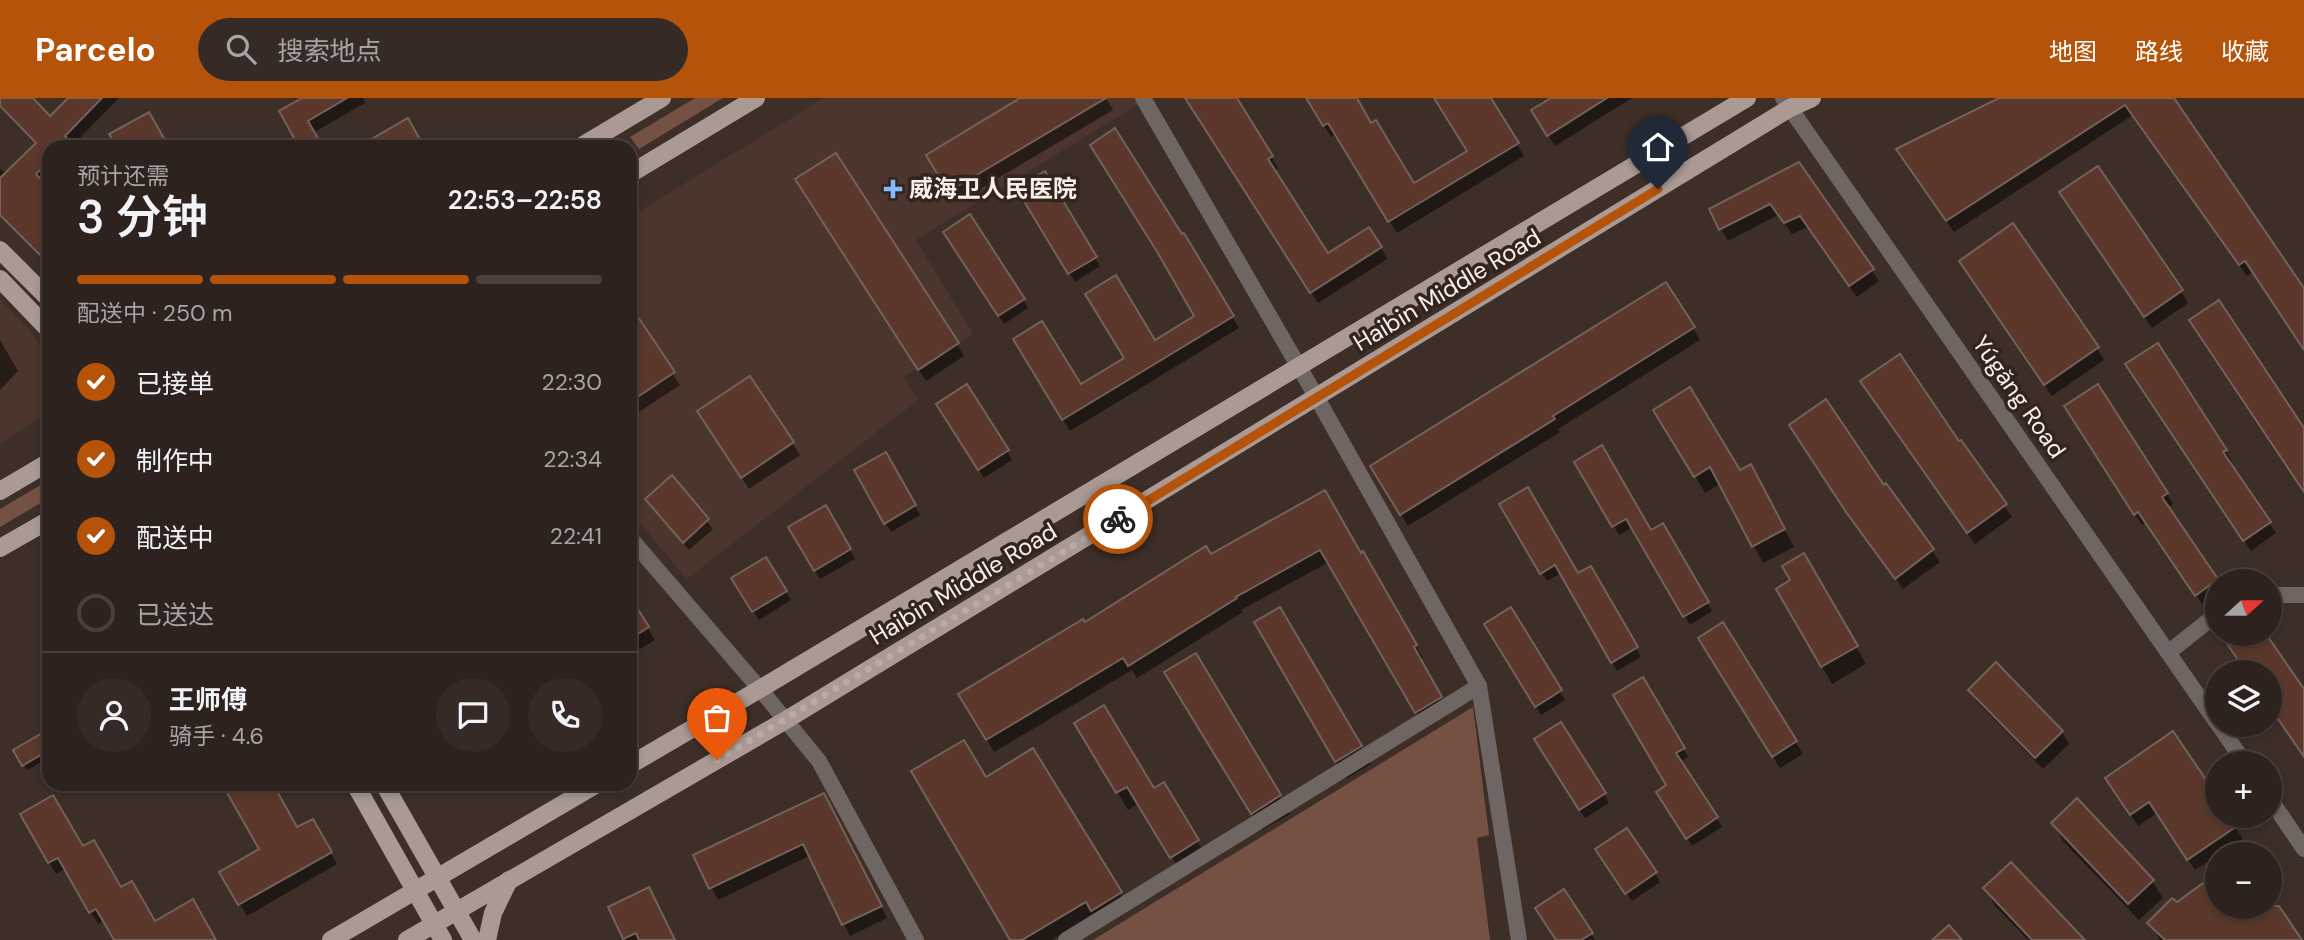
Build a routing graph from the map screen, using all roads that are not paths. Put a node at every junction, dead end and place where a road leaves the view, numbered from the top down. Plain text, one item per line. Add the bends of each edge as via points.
1 (662, 98) edge
2 (756, 98) edge
3 (1143, 98) edge
4 (1747, 98) edge
5 (1812, 98) edge
6 (1787, 103) edge
7 (592, 140) edge
8 (637, 170) edge
9 (0, 250) edge
10 (0, 279) edge
11 (42, 292) edge
12 (42, 323) edge
13 (1299, 367) junction
14 (1317, 398) junction
15 (42, 466) edge
16 (0, 491) edge
17 (42, 524) edge
18 (637, 546) edge
19 (0, 548) edge
20 (2282, 595) edge
21 (2304, 595) edge
22 (2205, 624) edge
23 (2169, 652) junction
24 (1479, 686) junction
25 (760, 689) junction
26 (2205, 705) edge
27 (786, 720) junction
28 (637, 761) edge
29 (359, 791) edge
30 (388, 791) edge
31 (585, 791) edge
32 (2282, 817) edge
33 (2304, 849) edge
34 (437, 877) junction
35 (509, 880) junction
36 (415, 890) junction
37 (457, 910) junction
38 (438, 932) edge
39 (331, 940) edge
40 (407, 940) edge
41 (473, 940) edge
42 (487, 940) edge
43 (916, 940) edge
44 (1066, 940) edge
45 (1519, 940) edge

1 - 7 main road
2 - 8 main road
3 - 13 street
4 - 13 main road, Haibin Middle Road
5 - 6 main road, Haibin Middle Road
6 - 14 main road, Haibin Middle Road
6 - 23 street, Yúgǎng Road
9 - 11 main road
10 - 12 main road
13 - 14 street
13 - 25 main road, Haibin Middle Road
14 - 24 street
14 - 27 main road, Haibin Middle Road
15 - 16 main road
17 - 19 main road
18 - 25 street
20 - 21 street
22 - 23 street
23 - 26 street, Yúgǎng Road
24 - 44 street
24 - 45 street
25 - 27 street
25 - 28 main road, Haibin Middle Road
27 - 35 main road, Haibin Middle Road
27 - 43 street via 819,761
29 - 36 main road
30 - 34 main road
31 - 34 main road
32 - 33 street
34 - 36 main road
34 - 37 main road
35 - 37 main road, Haibin Middle Road
35 - 42 main road
36 - 38 main road
36 - 39 main road
37 - 38 main road, Haibin Middle Road
37 - 41 main road
38 - 40 main road, Haibin Middle Road

